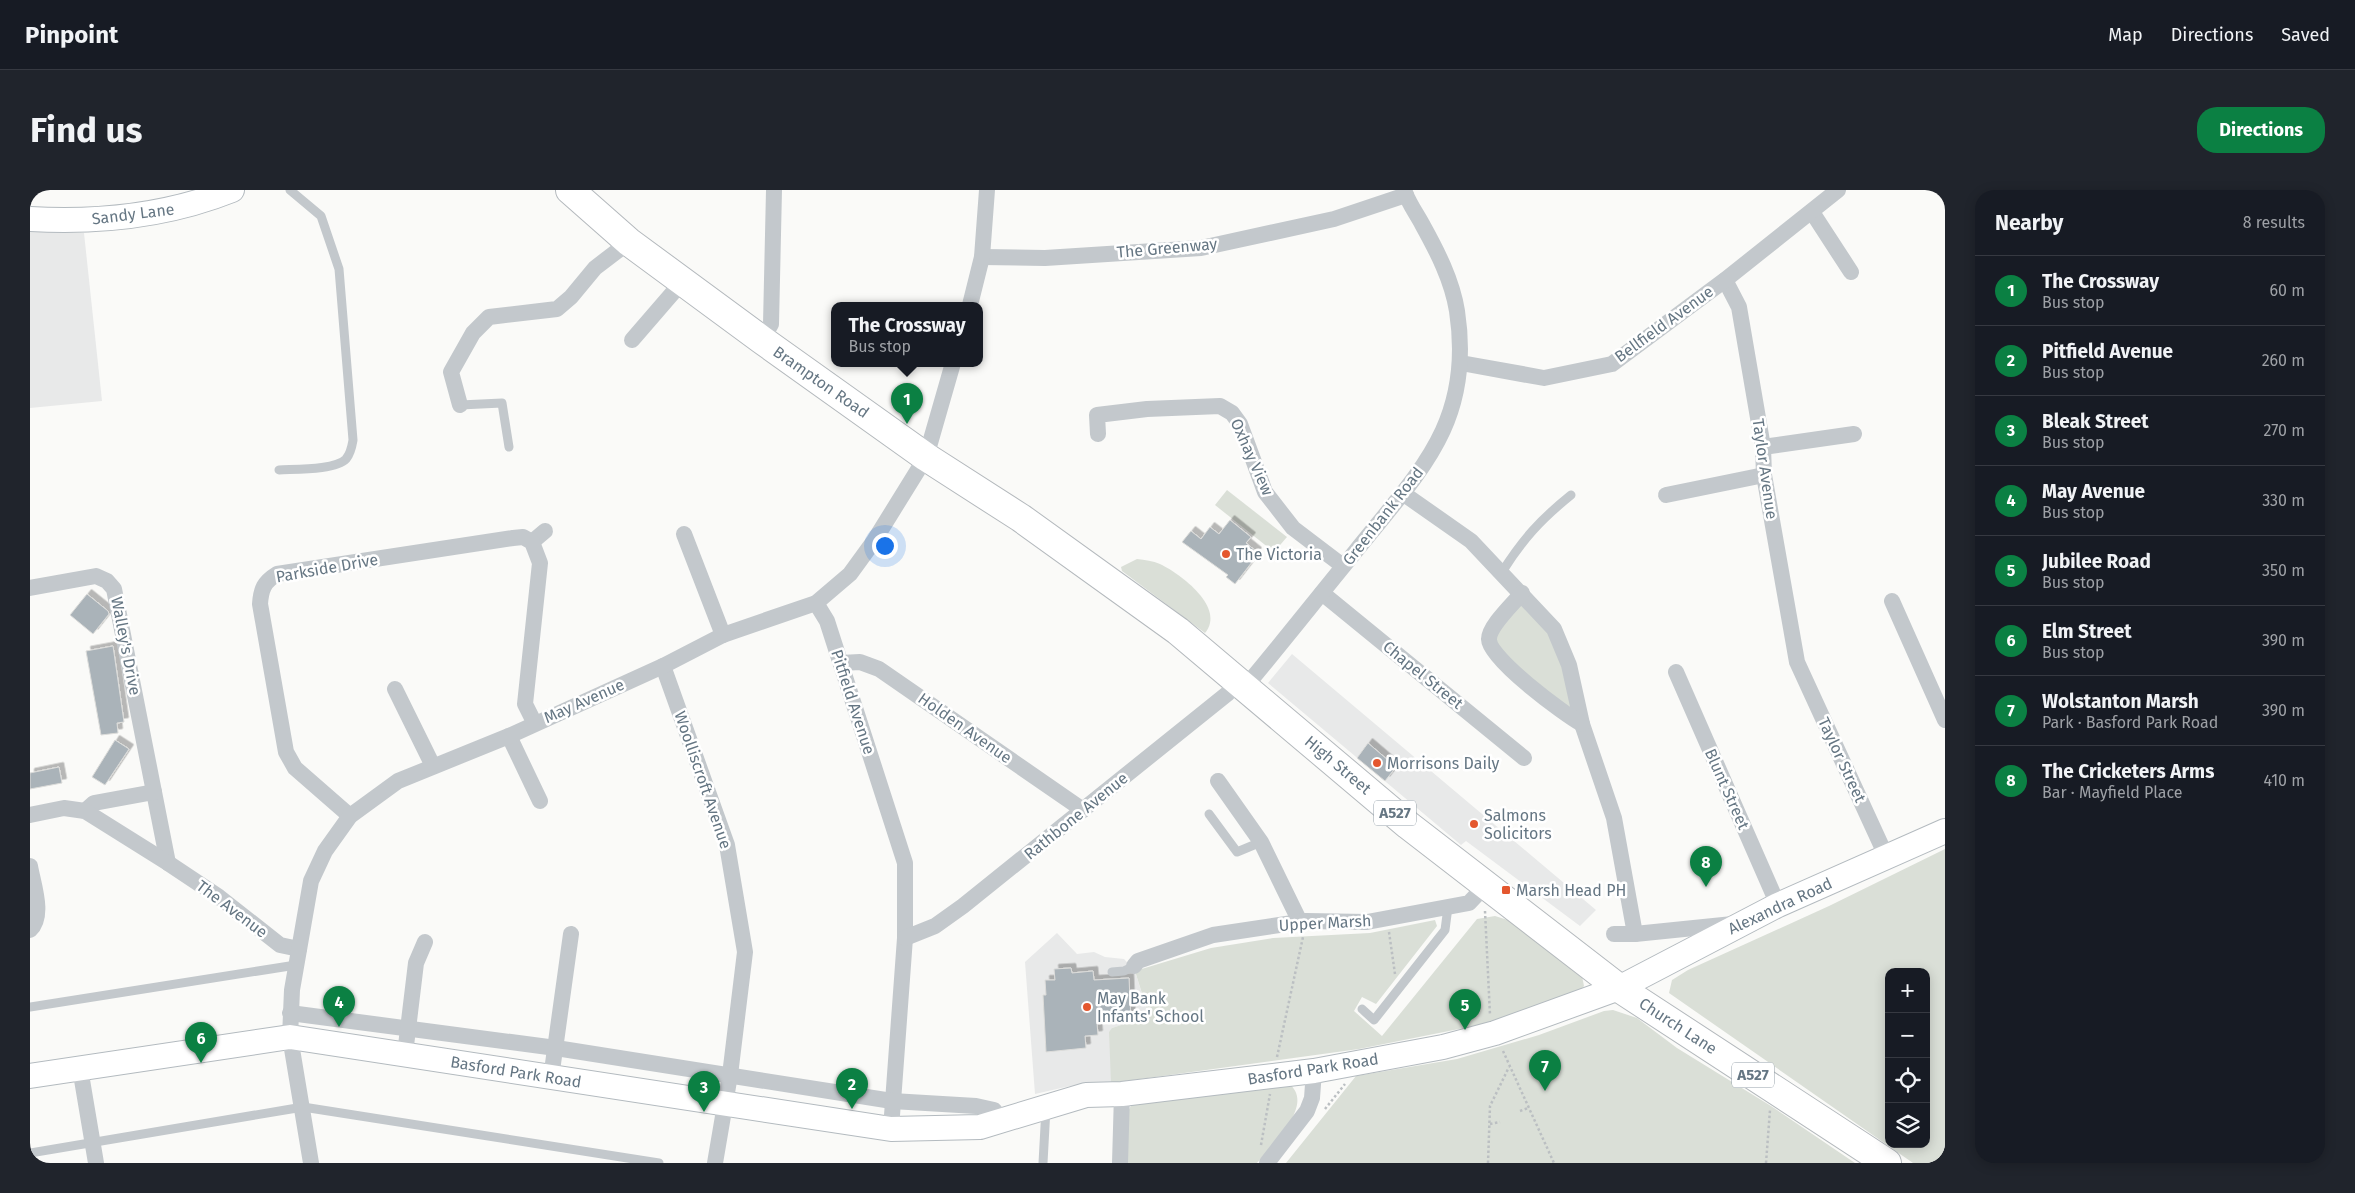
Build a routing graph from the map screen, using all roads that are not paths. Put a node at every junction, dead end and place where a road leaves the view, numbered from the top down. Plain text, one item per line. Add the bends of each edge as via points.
1 (232, 190) edge
2 (290, 190) edge
3 (570, 190) edge
4 (774, 190) edge
5 (988, 190) edge
6 (1838, 190) edge
7 (1405, 192) edge
8 (1812, 212) junction
9 (30, 219) edge
10 (629, 242) junction
11 (982, 256) junction
12 (1851, 272) dead end
13 (1725, 280) junction
14 (683, 281) junction
15 (971, 302) edge
16 (632, 340) dead end
17 (762, 340) junction
18 (1461, 363) junction
19 (952, 367) edge
20 (460, 405) joint
21 (1098, 434) dead end
22 (1854, 434) dead end
23 (509, 447) dead end
24 (1763, 447) junction
25 (926, 457) junction
26 (279, 470) dead end
27 (1764, 475) junction
28 (1404, 494) junction
29 (1571, 495) dead end
30 (1666, 495) dead end
31 (545, 531) dead end
32 (684, 534) dead end
33 (532, 542) junction
34 (1344, 566) junction
35 (1502, 572) junction
36 (30, 588) edge
37 (1324, 590) junction
38 (1522, 593) junction
39 (1892, 601) dead end
40 (816, 603) junction
41 (1178, 631) joint
42 (723, 635) junction
43 (1797, 662) joint
44 (841, 664) junction
45 (663, 666) junction
46 (1676, 672) dead end
47 (1242, 684) junction
48 (395, 689) dead end
49 (1945, 720) edge
50 (534, 722) junction
51 (1582, 724) junction
52 (509, 736) junction
53 (1524, 758) dead end
54 (433, 766) junction
55 (1218, 781) dead end
56 (154, 792) junction
57 (540, 801) dead end
58 (1083, 810) junction
59 (85, 812) junction
60 (1209, 814) dead end
61 (30, 815) edge
62 (350, 816) junction
63 (1945, 831) edge
64 (1261, 842) junction
65 (1887, 858) junction
66 (168, 863) junction
67 (30, 866) edge
68 (1485, 886) junction
69 (1778, 905) junction
70 (1448, 907) junction
71 (1303, 921) junction
72 (1742, 923) junction
73 (30, 930) edge
74 (570, 934) dead end
75 (1614, 934) dead end
76 (1635, 934) junction
77 (905, 938) junction
78 (425, 942) dead end
79 (299, 949) junction
80 (296, 966) junction
81 (1134, 966) joint
82 (1112, 972) dead end
83 (1618, 988) junction
84 (30, 1007) edge
85 (1362, 1009) dead end
86 (290, 1013) junction
87 (407, 1027) junction
88 (290, 1037) junction
89 (556, 1048) junction
90 (405, 1054) junction
91 (80, 1068) junction
92 (1314, 1071) junction
93 (730, 1075) junction
94 (30, 1076) edge
95 (551, 1078) junction
96 (1122, 1094) junction
97 (892, 1101) junction
98 (725, 1103) junction
99 (303, 1107) junction
100 (1046, 1107) junction
101 (1002, 1121) junction
102 (891, 1129) junction
103 (92, 1143) junction
104 (30, 1153) edge
105 (96, 1163) edge
106 (311, 1163) edge
107 (659, 1163) edge
108 (715, 1163) edge
109 (1043, 1163) edge
110 (1120, 1163) edge
111 (1267, 1163) edge
112 (1887, 1163) edge

1 - 9 main road, Sandy Lane via 177,210 145,216 69,221
2 - 26 lane via 321,216 339,269 353,440 351,450 338,465
3 - 10 highway, Brampton Road / A527
4 - 17 street via 771,324
5 - 11 street
6 - 8 street, Bellfield Avenue
7 - 11 street, The Greenway via 1334,219 1201,248 1044,258
7 - 18 street, Greenbank Road via 1435,248 1451,287 1457,311
8 - 12 street
8 - 13 street, Bellfield Avenue
10 - 14 highway, Brampton Road / A527
10 - 20 street via 595,268 571,297 557,308 489,317 472,333 451,372
11 - 15 street
13 - 18 street, Bellfield Avenue via 1612,364 1544,378
13 - 24 street, Taylor Avenue via 1739,307
14 - 16 street
14 - 17 highway, Brampton Road / A527
17 - 25 highway, Brampton Road / A527
18 - 28 street, Greenbank Road via 1451,409 1439,442
19 - 25 street, May Avenue
20 - 23 lane via 502,403
21 - 34 street, Oxhay View via 1097,415 1220,406 1232,413 1240,424 1265,492 1293,528
22 - 24 street
24 - 27 street, Taylor Avenue
25 - 40 street, May Avenue via 850,574
25 - 41 highway, Brampton Road / A527 via 1020,518
27 - 30 street
27 - 43 street, Taylor Avenue
28 - 34 street, Greenbank Road
28 - 35 street via 1471,541
29 - 35 lane via 1547,514 1522,541
31 - 33 street
32 - 42 street
33 - 50 street via 540,563 525,704
33 - 62 street, Parkside Drive via 523,537 513,538 277,574 267,580 261,591 260,604 286,752 294,768
34 - 37 street, Greenbank Road
35 - 38 street
36 - 56 street, Walley's Drive via 96,576 114,589
37 - 47 street, Greenbank Road
37 - 53 street, Chapel Street
38 - 51 street via 1554,629 1569,665
38 - 51 street via 1490,631 1488,642 1495,655 1563,714
39 - 49 street
40 - 42 street, May Avenue
40 - 44 street, Pitfield Avenue via 827,620
41 - 47 highway, High Street / A527
42 - 45 street, May Avenue
43 - 65 street, Taylor Street
44 - 58 street, Holden Avenue via 860,662 879,669
44 - 77 street, Pitfield Avenue via 905,864
45 - 50 street, May Avenue
45 - 93 street, Woolliscroft Avenue via 726,845 745,952
46 - 69 street, Blunt Street
47 - 58 street, Rathbone Avenue
47 - 68 highway, High Street / A527
48 - 54 street
50 - 52 street, May Avenue
51 - 76 street via 1614,818
52 - 54 street, May Avenue
52 - 57 street
54 - 62 street, May Avenue via 398,781
55 - 64 street
56 - 59 street via 94,803
56 - 66 street
58 - 77 street, Rathbone Avenue via 949,916 935,926
59 - 61 street, The Avenue via 64,808
59 - 66 street, The Avenue
60 - 64 lane via 1237,852
62 - 79 street, May Avenue via 325,851 311,881
63 - 65 main road, Alexandra Road
64 - 71 street
65 - 69 main road, Alexandra Road
66 - 79 street, The Avenue via 219,897 280,945
67 - 73 street via 38,910 36,924
68 - 70 street, Upper Marsh via 1469,903
68 - 83 highway, High Street / A527
69 - 72 main road, Alexandra Road
70 - 71 street, Upper Marsh via 1367,922
70 - 85 lane via 1446,930 1374,1020
71 - 81 street, Upper Marsh via 1213,935 1138,961
72 - 76 street
72 - 83 main road, Alexandra Road
74 - 89 street
75 - 76 street
77 - 97 street, Pitfield Avenue
78 - 87 street via 416,963
79 - 80 street, May Avenue
80 - 84 lane
80 - 86 street, May Avenue
81 - 82 lane
83 - 92 main road, Basford Park Road via 1496,1033 1443,1048
83 - 112 highway, Church Lane / A527
86 - 87 street, Basford Park Road
86 - 88 street, May Avenue
87 - 89 street, Basford Park Road
87 - 90 street
88 - 90 main road, Basford Park Road
88 - 91 main road, Basford Park Road
88 - 99 street, May Avenue
89 - 93 street, Basford Park Road
89 - 95 street
90 - 95 main road, Basford Park Road
91 - 94 main road, Basford Park Road
91 - 103 street
92 - 96 main road, Basford Park Road
92 - 111 street via 1312,1098 1307,1111
93 - 97 street, Basford Park Road
93 - 98 street, Woolliscroft Avenue
95 - 98 main road, Basford Park Road
96 - 100 main road, Basford Park Road via 1086,1096
96 - 110 street
97 - 101 street, Basford Park Road via 976,1106 994,1110
97 - 102 street, Pitfield Avenue
98 - 102 main road, Basford Park Road
98 - 108 street, Woolliscroft Avenue
99 - 103 lane
99 - 106 street, May Avenue
99 - 107 lane
100 - 101 main road, Basford Park Road
100 - 109 lane
101 - 102 main road, Basford Park Road via 980,1127
103 - 104 lane
103 - 105 street

